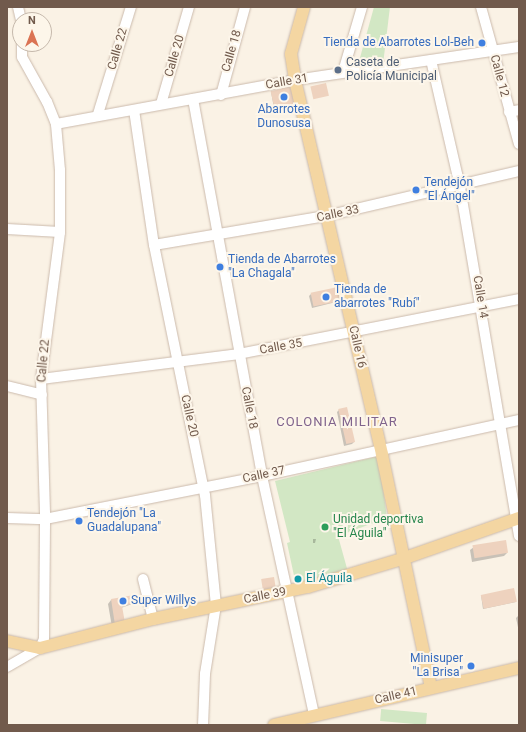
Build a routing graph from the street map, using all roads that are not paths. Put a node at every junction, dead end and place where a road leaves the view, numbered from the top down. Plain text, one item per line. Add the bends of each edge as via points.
1 (130, 7) edge
2 (189, 7) edge
3 (245, 7) edge
4 (304, 7) edge
5 (362, 7) edge
6 (481, 7) edge
7 (519, 48) edge
8 (492, 51) junction
9 (22, 52) edge
10 (431, 60) junction
11 (343, 72) junction
12 (295, 80) junction
13 (221, 95) junction
14 (193, 98) junction
15 (161, 104) junction
16 (134, 110) junction
17 (514, 111) edge
18 (98, 114) junction
19 (56, 124) junction
20 (519, 144) edge
21 (519, 171) edge
22 (460, 187) junction
23 (326, 216) junction
24 (7, 229) edge
25 (60, 232) junction
26 (217, 235) junction
27 (154, 245) junction
28 (519, 300) edge
29 (482, 306) junction
30 (354, 334) junction
31 (239, 354) junction
32 (177, 363) junction
33 (42, 379) junction
34 (7, 386) edge
35 (42, 395) junction
36 (519, 420) edge
37 (499, 424) junction
38 (380, 451) junction
39 (262, 476) junction
40 (203, 487) junction
41 (7, 518) edge
42 (45, 519) junction
43 (518, 519) edge
44 (519, 536) edge
45 (402, 558) junction
46 (143, 579) dead end
47 (286, 592) junction
48 (216, 605) junction
49 (153, 619) junction
50 (7, 641) edge
51 (40, 648) junction
52 (7, 667) edge
53 (519, 668) edge
54 (431, 688) junction
55 (314, 715) junction
56 (203, 725) edge
57 (274, 725) edge

1 - 18 street, Calle 22
2 - 15 street, Calle 20
3 - 13 street, Calle 18
4 - 12 main road, Calle 16 via 291,54
5 - 11 street
6 - 8 street, Calle 12
7 - 8 street, Calle 31
8 - 10 street, Calle 31
8 - 17 street, Calle 12
9 - 19 street, Calle 22 via 22,58 47,102
10 - 11 street, Calle 31
10 - 22 street, Calle 14
11 - 12 street, Calle 31
12 - 13 street, Calle 31
12 - 23 main road, Calle 16
13 - 14 street, Calle 31
14 - 15 street, Calle 31
14 - 26 street, Calle 18
15 - 16 street, Calle 31
16 - 18 street, Calle 31
16 - 27 street, Calle 20
17 - 20 street, Calle 12
18 - 19 street, Calle 31
19 - 25 street, Calle 22 via 60,170
21 - 22 street, Calle 33
22 - 23 street, Calle 33
22 - 29 street, Calle 14
23 - 26 street, Calle 33
23 - 30 main road, Calle 16
24 - 25 street
25 - 33 street, Calle 22
26 - 27 street, Calle 33
26 - 31 street, Calle 18
27 - 32 street, Calle 20
28 - 29 street, Calle 35
29 - 30 street, Calle 35
29 - 37 street, Calle 14
30 - 31 street, Calle 35
30 - 38 main road, Calle 16
31 - 32 street, Calle 35
31 - 39 street, Calle 18
32 - 33 street, Calle 35
32 - 40 street, Calle 20
33 - 35 street, Calle 22
34 - 35 street
35 - 42 street, Calle 22
36 - 37 street, Calle 37
37 - 38 street, Calle 37
37 - 43 street, Calle 14
38 - 39 street, Calle 37
38 - 45 main road, Calle 16
39 - 40 street, Calle 37
39 - 47 street, Calle 18
40 - 42 street, Calle 37
40 - 48 street, Calle 20
41 - 42 street, Calle 37
42 - 51 street, Calle 22 via 44,639
43 - 44 street, Calle 14
43 - 45 main road, Calle 39
45 - 47 main road, Calle 39
45 - 54 main road, Calle 16
46 - 49 street
47 - 48 main road, Calle 39
47 - 55 street, Calle 18
48 - 49 main road, Calle 39
48 - 56 street, Calle 20 via 205,674
49 - 51 main road, Calle 39
50 - 51 main road, Calle 39
51 - 52 street
53 - 54 main road, Calle 41
54 - 55 main road, Calle 41
55 - 57 main road, Calle 41

